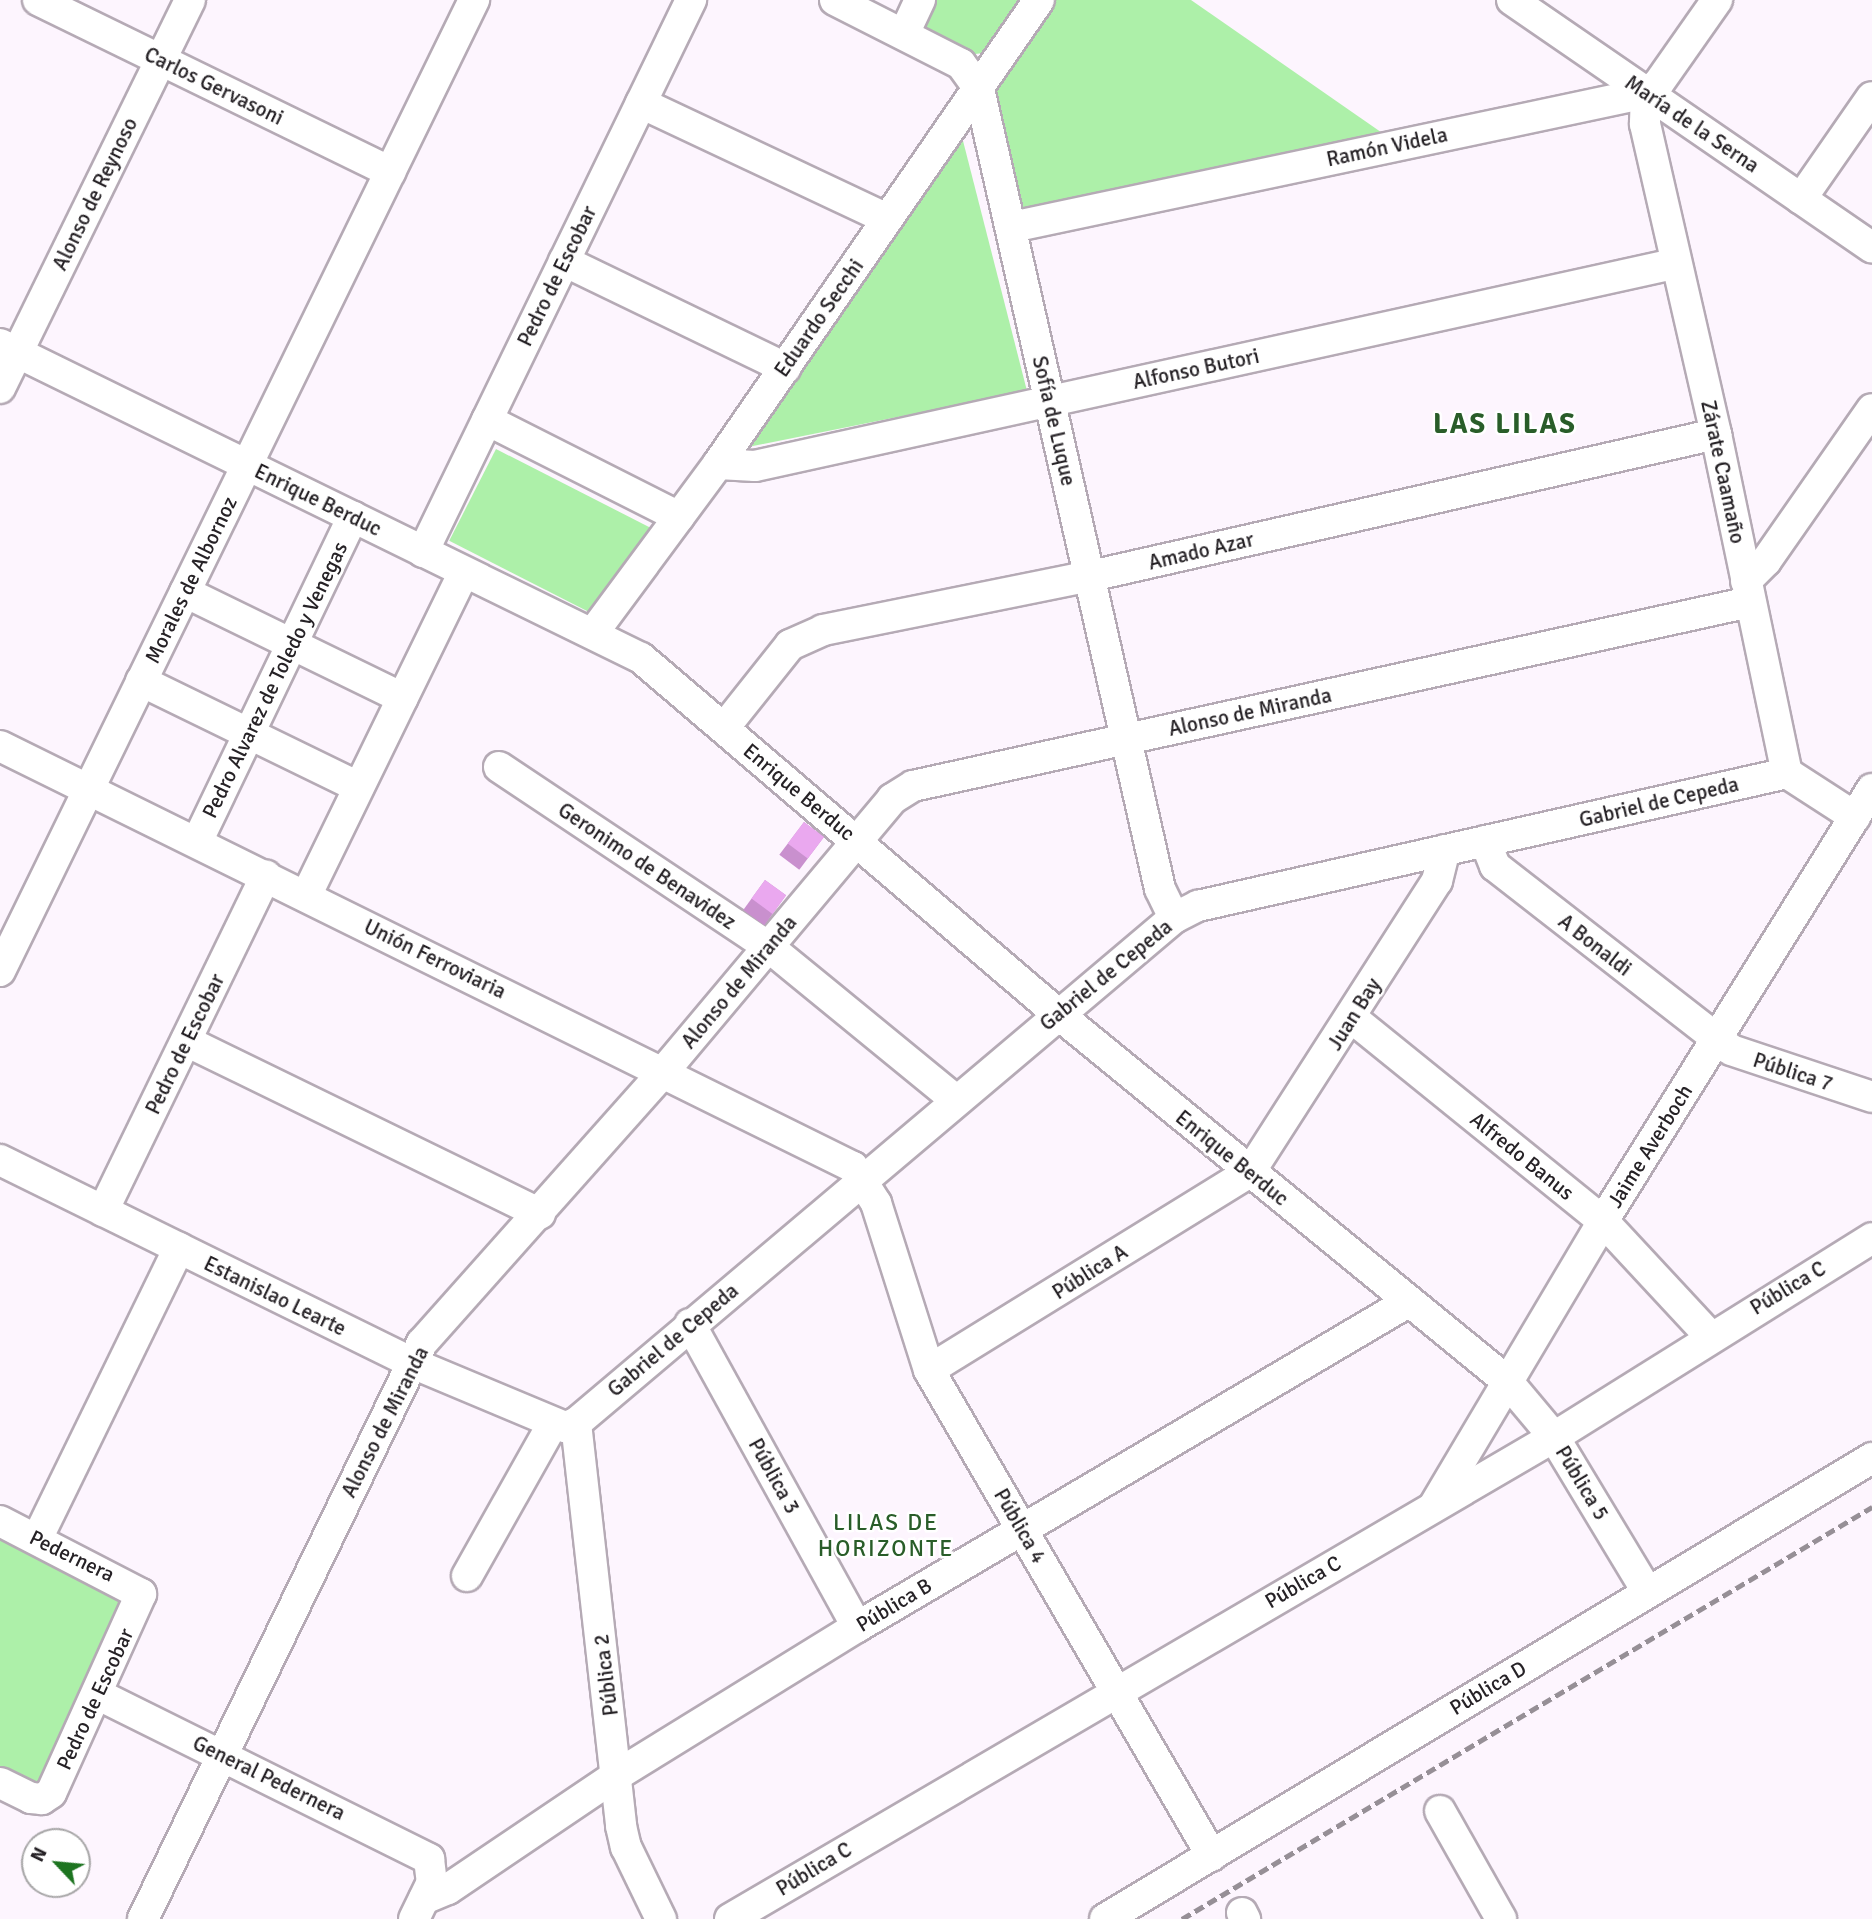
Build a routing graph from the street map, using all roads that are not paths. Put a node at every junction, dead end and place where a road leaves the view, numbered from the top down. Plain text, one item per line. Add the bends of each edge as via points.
1 (38, 0) edge
2 (190, 0) edge
3 (474, 0) edge
4 (691, 0) edge
5 (835, 0) edge
6 (920, 0) edge
7 (1039, 0) edge
8 (1512, 0) edge
9 (1717, 0) edge
10 (904, 34) junction
11 (160, 60) junction
12 (979, 89) junction
13 (1646, 93) junction
14 (1872, 97) edge
15 (641, 103) junction
16 (390, 172) junction
17 (1801, 199) junction
18 (887, 219) junction
19 (1012, 227) junction
20 (1872, 247) edge
21 (565, 261) junction
22 (1674, 264) junction
23 (9, 349) edge
24 (785, 368) junction
25 (0, 388) edge
26 (1048, 401) junction
27 (1872, 410) edge
28 (487, 420) junction
29 (1716, 434) junction
30 (718, 464) junction
31 (247, 466) junction
32 (353, 517) junction
33 (679, 517) junction
34 (424, 552) junction
35 (464, 572) junction
36 (1091, 576) junction
37 (1748, 591) junction
38 (185, 592) junction
39 (593, 633) junction
40 (292, 645) junction
41 (141, 681) junction
42 (402, 698) junction
43 (724, 728) junction
44 (249, 734) junction
45 (1127, 739) junction
46 (0, 746) edge
47 (499, 767) dead end
48 (1787, 773) junction
49 (358, 787) junction
50 (89, 789) junction
51 (1872, 789) edge
52 (1855, 817) junction
53 (857, 841) junction
54 (1485, 841) junction
55 (197, 842) junction
56 (1445, 850) junction
57 (266, 876) junction
58 (306, 895) junction
59 (1174, 918) junction
60 (769, 948) junction
61 (0, 971) edge
62 (1058, 1014) junction
63 (1352, 1018) junction
64 (1717, 1040) junction
65 (186, 1041) junction
66 (664, 1071) junction
67 (1872, 1097) edge
68 (956, 1100) junction
69 (0, 1160) edge
70 (1250, 1172) junction
71 (864, 1181) junction
72 (103, 1211) junction
73 (540, 1214) junction
74 (1603, 1221) junction
75 (1872, 1238) edge
76 (179, 1248) junction
77 (1408, 1302) junction
78 (690, 1324) junction
79 (1710, 1336) junction
80 (412, 1363) junction
81 (929, 1370) junction
82 (1507, 1381) junction
83 (564, 1424) junction
84 (1554, 1437) junction
85 (1872, 1458) edge
86 (1434, 1506) junction
87 (0, 1521) edge
88 (1021, 1527) junction
89 (37, 1539) junction
90 (467, 1576) dead end
91 (1647, 1591) junction
92 (141, 1594) joint
93 (857, 1627) junction
94 (1114, 1692) junction
95 (97, 1695) junction
96 (221, 1755) junction
97 (617, 1775) junction
98 (0, 1783) edge
99 (1440, 1811) dead end
100 (1212, 1856) junction
101 (419, 1909) edge
102 (1490, 1915) edge
103 (143, 1919) edge
104 (661, 1919) edge
105 (730, 1919) edge
106 (1105, 1919) edge

1 - 11 street, Carlos Gervasoni
2 - 11 street, Alonso de Reynoso
3 - 16 street, Morales de Albornoz
4 - 15 street, Pedro de Escobar
5 - 10 street, Sofía de Luque
6 - 10 street
7 - 12 street, Eduardo Secchi
8 - 13 street, María de la Serna
9 - 13 street via 1658,84
10 - 12 street, Sofía de Luque via 961,64
11 - 16 street, Carlos Gervasoni
11 - 23 street, Alonso de Reynoso
12 - 18 street, Eduardo Secchi
12 - 19 street, Sofía de Luque
13 - 17 street, María de la Serna
13 - 19 street, Ramón Videla
13 - 22 street, Zárate Caamaño via 1645,124
14 - 17 street
15 - 18 street
15 - 21 street, Pedro de Escobar
16 - 31 street, Morales de Albornoz
17 - 20 street, María de la Serna
18 - 24 street, Eduardo Secchi
19 - 26 street, Sofía de Luque
21 - 24 street
21 - 28 street, Pedro de Escobar
22 - 26 street, Alfonso Butori
22 - 29 street, Zárate Caamaño
23 - 25 street, Alonso de Reynoso
23 - 31 street, Enrique Berduc
24 - 30 street, Eduardo Secchi
26 - 30 street, Alfonso Butori via 755,466
26 - 36 street, Sofía de Luque
27 - 37 street
28 - 33 street
28 - 34 street, Pedro de Escobar
29 - 36 street, Amado Azar
29 - 37 street, Zárate Caamaño
30 - 33 street, Eduardo Secchi
31 - 32 street, Enrique Berduc
31 - 38 street, Morales de Albornoz
32 - 34 street, Enrique Berduc
32 - 40 street, Pedro Alvarez de Toledo y Venegas
33 - 39 street, Eduardo Secchi
34 - 35 street, Enrique Berduc
35 - 39 street, Enrique Berduc
35 - 42 street
36 - 43 street, Amado Azar via 807,635 790,645
36 - 45 street, Sofía de Luque
37 - 45 street, Alonso de Miranda
37 - 48 street, Zárate Caamaño
38 - 40 street
38 - 41 street, Morales de Albornoz
39 - 43 street, Enrique Berduc via 641,657
40 - 42 street
40 - 44 street, Pedro Alvarez de Toledo y Venegas
41 - 44 street
41 - 50 street, Morales de Albornoz
42 - 49 street
43 - 53 street, Enrique Berduc
44 - 49 street
44 - 55 street, Pedro Alvarez de Toledo y Venegas
45 - 53 street, Alonso de Miranda via 913,786 892,799
45 - 59 street, Sofía de Luque via 1160,889
46 - 50 street, Unión Ferroviaria
47 - 60 street, Geronimo de Benavidez
48 - 52 street
48 - 54 street, Gabriel de Cepeda
49 - 58 street
50 - 55 street, Unión Ferroviaria
50 - 61 street, Morales de Albornoz
51 - 52 street, Jaime Averboch
52 - 64 street, Jaime Averboch
53 - 60 street, Alonso de Miranda
53 - 62 street, Enrique Berduc
54 - 56 street, Gabriel de Cepeda
54 - 64 street, A Bonaldi via 1495,866
55 - 57 street, Unión Ferroviaria
56 - 59 street, Gabriel de Cepeda via 1198,906
56 - 63 street, Juan Bay via 1442,871
57 - 58 street, Unión Ferroviaria
57 - 65 street, Pedro de Escobar
58 - 66 street, Unión Ferroviaria
59 - 62 street, Gabriel de Cepeda
60 - 66 street, Alonso de Miranda
60 - 68 street, Geronimo de Benavidez
62 - 68 street, Gabriel de Cepeda
62 - 70 street, Enrique Berduc
63 - 70 street, Juan Bay
63 - 74 street, Alfredo Banus
64 - 67 street, Pública 7 via 1743,1056
64 - 74 street, Jaime Averboch
65 - 72 street, Pedro de Escobar
65 - 73 street
66 - 71 street, Unión Ferroviaria via 835,1155
66 - 73 street, Alonso de Miranda
68 - 71 street, Gabriel de Cepeda
69 - 72 street, Estanislao Learte
70 - 77 street, Enrique Berduc
70 - 81 street, Pública A
71 - 78 street, Gabriel de Cepeda
71 - 81 street, Pública 4 via 876,1203
72 - 76 street, Estanislao Learte
73 - 80 street, Alonso de Miranda via 422,1343
74 - 79 street, Alfredo Banus
74 - 82 street, Jaime Averboch
75 - 79 street, Pública C
76 - 80 street, Estanislao Learte
76 - 89 street
77 - 82 street, Enrique Berduc
77 - 88 street, Pública B
78 - 83 street, Gabriel de Cepeda
78 - 93 street, Pública 3
79 - 84 street, Pública C
80 - 83 street, Estanislao Learte
80 - 96 street, Alonso de Miranda
81 - 88 street, Pública 4
82 - 84 street, Pública 5
82 - 86 street, Jaime Averboch
83 - 90 street, Gabriel de Cepeda
83 - 97 street, Pública 2
84 - 86 street, Pública C
84 - 91 street, Pública 5
85 - 91 street, Pública D
86 - 94 street, Pública C
87 - 89 street, Pedernera
88 - 93 street, Pública B
88 - 94 street, Pública 4
89 - 92 street, Pedernera
91 - 100 street, Pública D
92 - 95 street, Pedro de Escobar
93 - 97 street, Pública B
94 - 100 street, Pública 4
94 - 105 street, Pública C
95 - 96 street, General Pedernera
95 - 98 street, Pedro de Escobar via 51,1793 42,1799
96 - 101 street, General Pedernera via 429,1859 433,1870
96 - 103 street, Alonso de Miranda
97 - 101 street, Pública B
97 - 104 street, Pública 2 via 626,1847
99 - 102 street
100 - 106 street, Pública D

